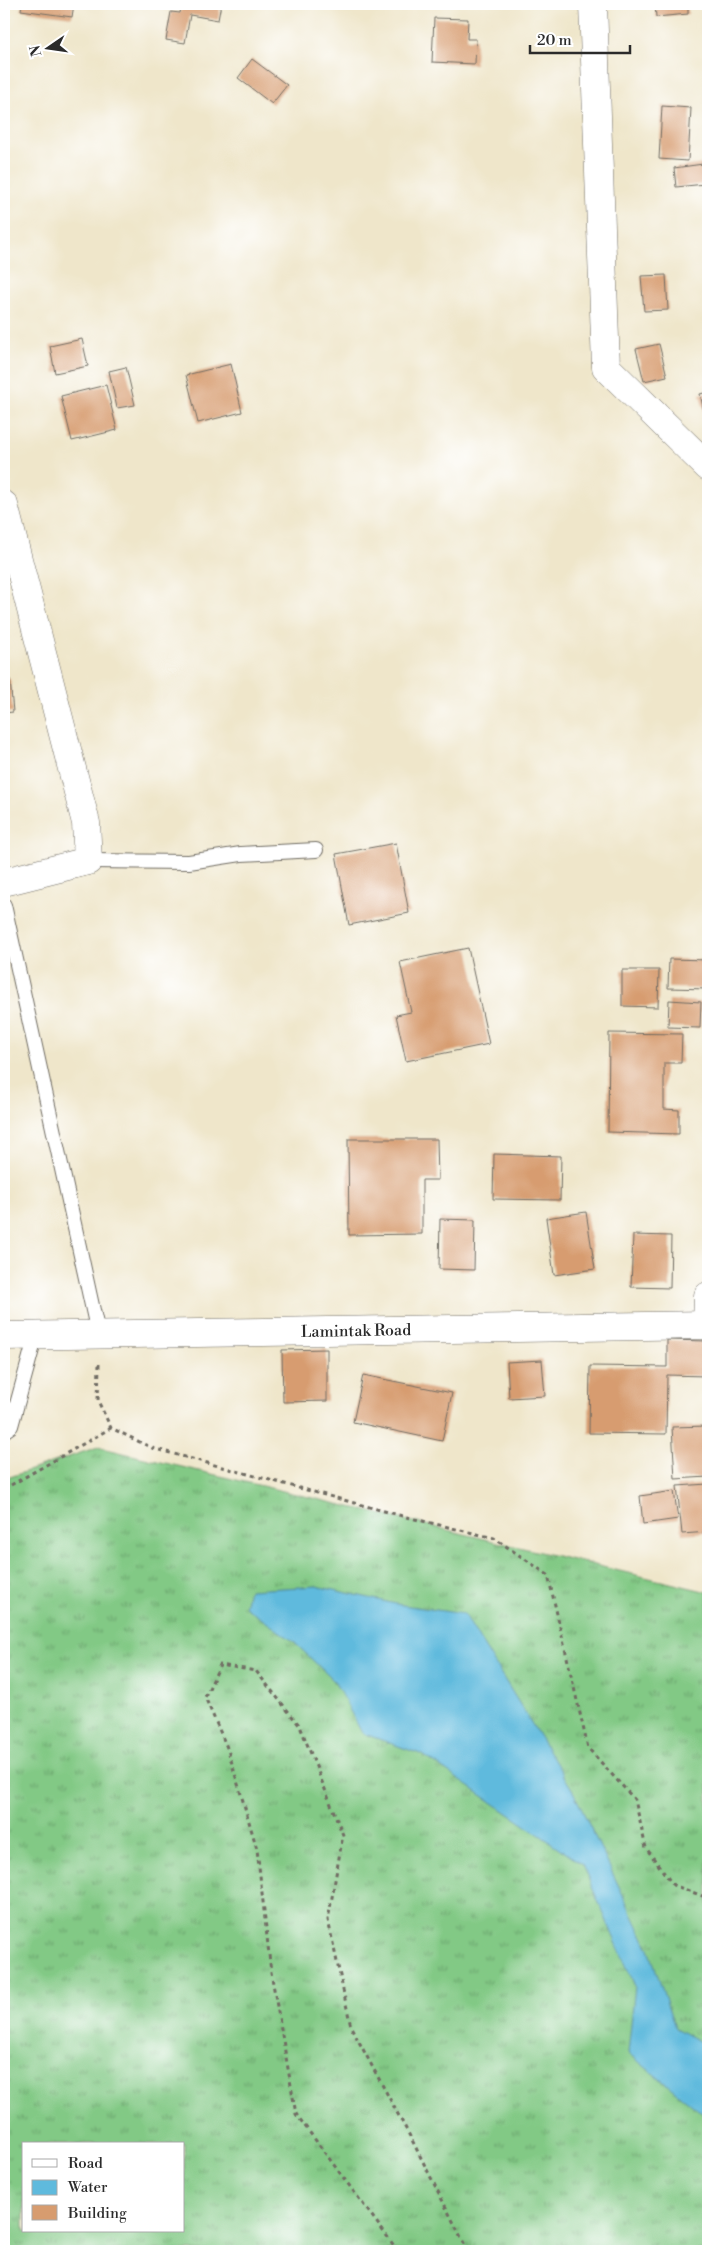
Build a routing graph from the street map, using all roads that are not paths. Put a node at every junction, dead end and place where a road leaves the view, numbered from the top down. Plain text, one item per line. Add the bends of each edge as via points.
1 (593, 4) edge
2 (708, 467) edge
3 (4, 504) edge
4 (316, 850) dead end
5 (88, 861) junction
6 (4, 882) edge
7 (4, 904) edge
8 (708, 1296) edge
9 (708, 1325) edge
10 (98, 1334) junction
11 (36, 1335) junction
12 (4, 1336) edge
13 (4, 1431) edge

1 - 2 street via 606,367
3 - 5 street via 86,823
4 - 5 lane via 242,854 189,862
5 - 6 street
7 - 10 lane
8 - 9 street
9 - 10 street, Lamintak Road
10 - 11 street, Lamintak Road
11 - 12 street, Lamintak Road
11 - 13 lane via 10,1426

